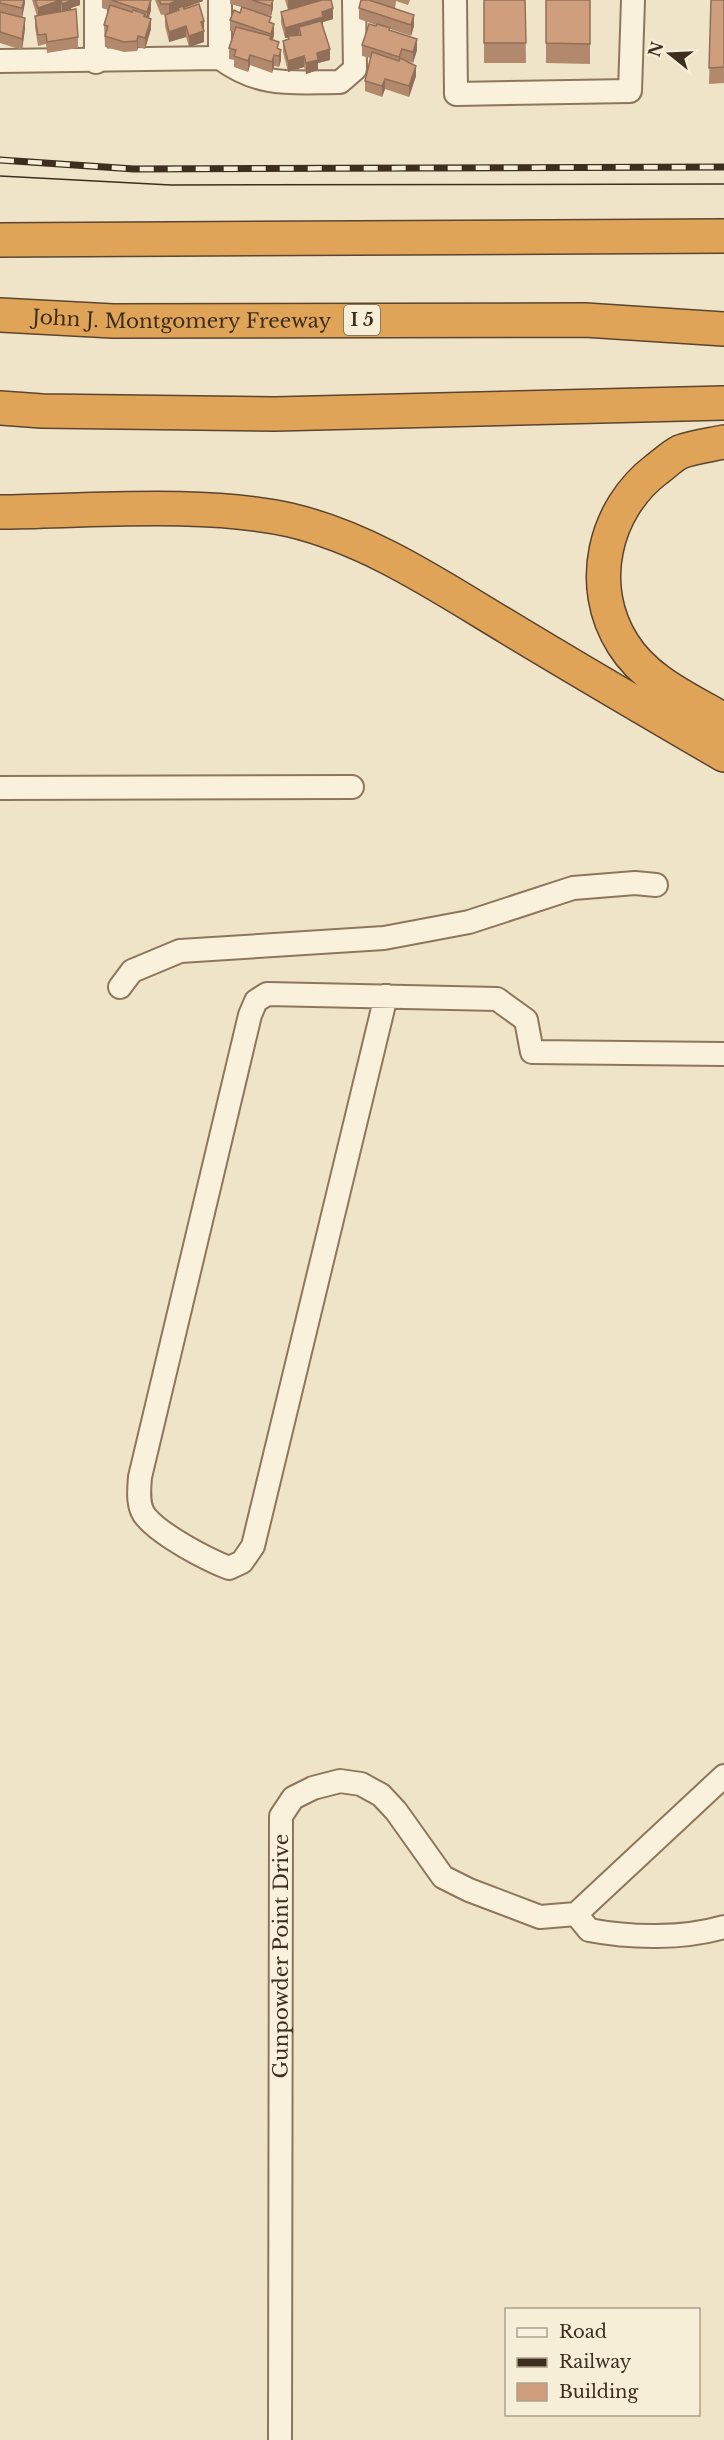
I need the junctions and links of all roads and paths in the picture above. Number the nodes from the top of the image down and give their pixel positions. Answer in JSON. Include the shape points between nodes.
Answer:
{"nodes":[{"id":1,"x":96,"y":0,"type":"edge"},
{"id":2,"x":220,"y":0,"type":"edge"},
{"id":3,"x":354,"y":0,"type":"edge"},
{"id":4,"x":455,"y":0,"type":"edge"},
{"id":5,"x":633,"y":0,"type":"edge"},
{"id":6,"x":220,"y":58,"type":"junction"},
{"id":7,"x":0,"y":61,"type":"edge"},
{"id":8,"x":96,"y":62,"type":"junction"},
{"id":9,"x":724,"y":237,"type":"edge"},
{"id":10,"x":0,"y":240,"type":"edge"},
{"id":11,"x":0,"y":315,"type":"edge"},
{"id":12,"x":724,"y":328,"type":"edge"},
{"id":13,"x":724,"y":403,"type":"edge"},
{"id":14,"x":0,"y":408,"type":"edge"},
{"id":15,"x":724,"y":442,"type":"edge"},
{"id":16,"x":0,"y":512,"type":"edge"},
{"id":17,"x":724,"y":720,"type":"edge"},
{"id":18,"x":724,"y":755,"type":"edge"},
{"id":19,"x":0,"y":788,"type":"edge"},
{"id":20,"x":352,"y":788,"type":"dead end"},
{"id":21,"x":656,"y":885,"type":"dead end"},
{"id":22,"x":120,"y":987,"type":"dead end"},
{"id":23,"x":386,"y":996,"type":"junction"},
{"id":24,"x":724,"y":1054,"type":"edge"},
{"id":25,"x":724,"y":1776,"type":"edge"},
{"id":26,"x":576,"y":1914,"type":"junction"},
{"id":27,"x":724,"y":1927,"type":"edge"},
{"id":28,"x":280,"y":2440,"type":"edge"}],
"edges":[{"from":1,"to":8,"type":"street"},
{"from":2,"to":6,"type":"street"},
{"from":3,"to":6,"type":"street","via":[[355,69],[340,82],[268,82],[235,69]]},
{"from":4,"to":5,"type":"street","via":[[456,94],[630,91]]},
{"from":6,"to":8,"type":"street"},
{"from":7,"to":8,"type":"street"},
{"from":9,"to":10,"type":"highway"},
{"from":11,"to":12,"type":"highway","name":"John J. Montgomery Freeway","number":"I 5","via":[[113,321],[585,320]]},
{"from":13,"to":14,"type":"highway","via":[[275,414]]},
{"from":15,"to":17,"type":"highway","via":[[679,453],[639,483],[616,516],[603,559],[605,603],[622,643],[658,682]]},
{"from":16,"to":18,"type":"highway","via":[[185,510],[242,514],[312,526],[358,542],[430,580]]},
{"from":19,"to":20,"type":"street"},
{"from":21,"to":22,"type":"street","via":[[573,888],[469,922],[384,938],[180,951],[132,971]]},
{"from":23,"to":23,"type":"street","via":[[267,994],[256,1000],[250,1015],[138,1496],[145,1516],[162,1530],[229,1568],[242,1562],[253,1546]]},
{"from":23,"to":24,"type":"street","via":[[497,999],[526,1020],[532,1052]]},
{"from":25,"to":26,"type":"street"},
{"from":26,"to":27,"type":"street","via":[[590,1930],[610,1934],[692,1934]]},
{"from":26,"to":28,"type":"street","name":"Gunpowder Point Drive","via":[[540,1917],[443,1877],[396,1811],[381,1795],[361,1784],[340,1781],[313,1788],[293,1798],[281,1816]]}]}
